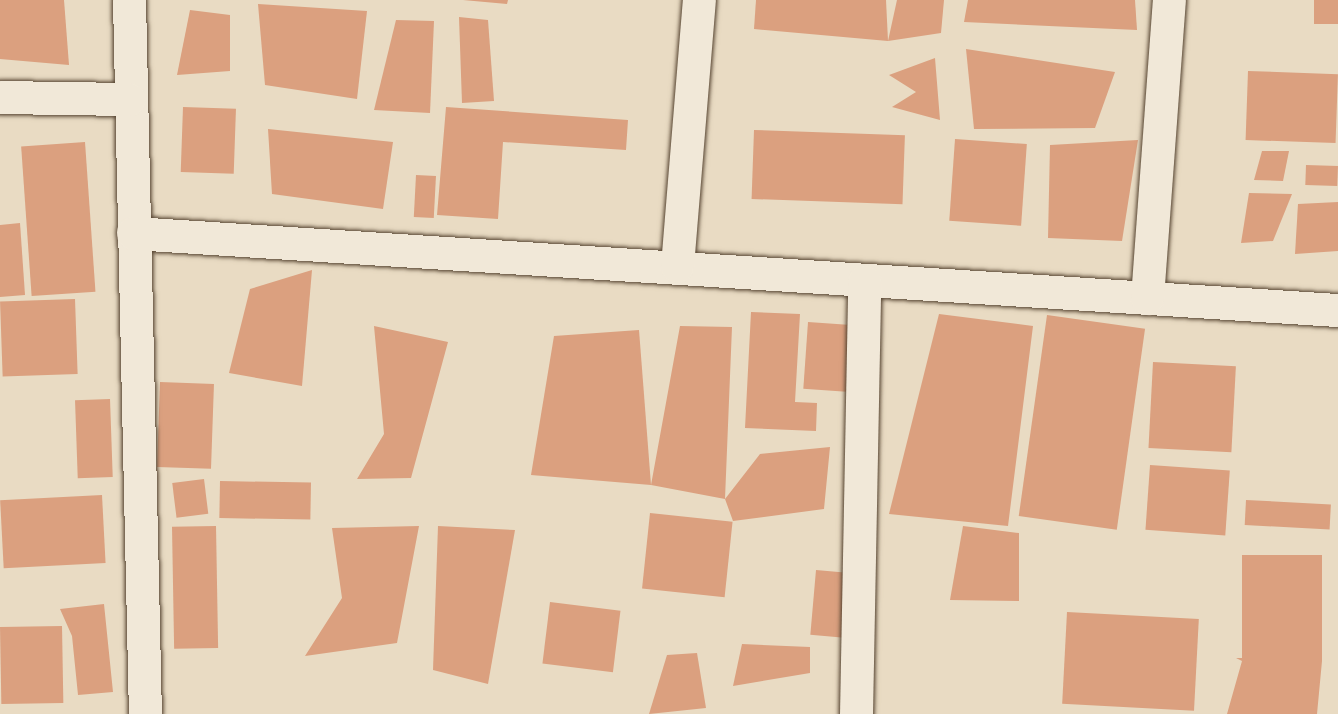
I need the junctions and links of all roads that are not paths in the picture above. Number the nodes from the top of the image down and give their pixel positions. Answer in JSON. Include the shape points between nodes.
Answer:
{"nodes":[{"id":1,"x":129,"y":0,"type":"edge"},
{"id":2,"x":699,"y":0,"type":"edge"},
{"id":3,"x":1170,"y":0,"type":"edge"},
{"id":4,"x":0,"y":97,"type":"edge"},
{"id":5,"x":129,"y":99,"type":"junction"},
{"id":6,"x":133,"y":233,"type":"junction"},
{"id":7,"x":677,"y":266,"type":"junction"},
{"id":8,"x":864,"y":281,"type":"junction"},
{"id":9,"x":1147,"y":298,"type":"junction"},
{"id":10,"x":1338,"y":310,"type":"edge"},
{"id":11,"x":145,"y":714,"type":"edge"},
{"id":12,"x":856,"y":714,"type":"edge"}],
"edges":[{"from":1,"to":5,"type":"street"},
{"from":2,"to":7,"type":"street"},
{"from":3,"to":9,"type":"street"},
{"from":4,"to":5,"type":"street"},
{"from":5,"to":6,"type":"street"},
{"from":6,"to":7,"type":"street"},
{"from":6,"to":11,"type":"street"},
{"from":7,"to":8,"type":"street"},
{"from":8,"to":9,"type":"street"},
{"from":8,"to":12,"type":"street"},
{"from":9,"to":10,"type":"street"}]}
